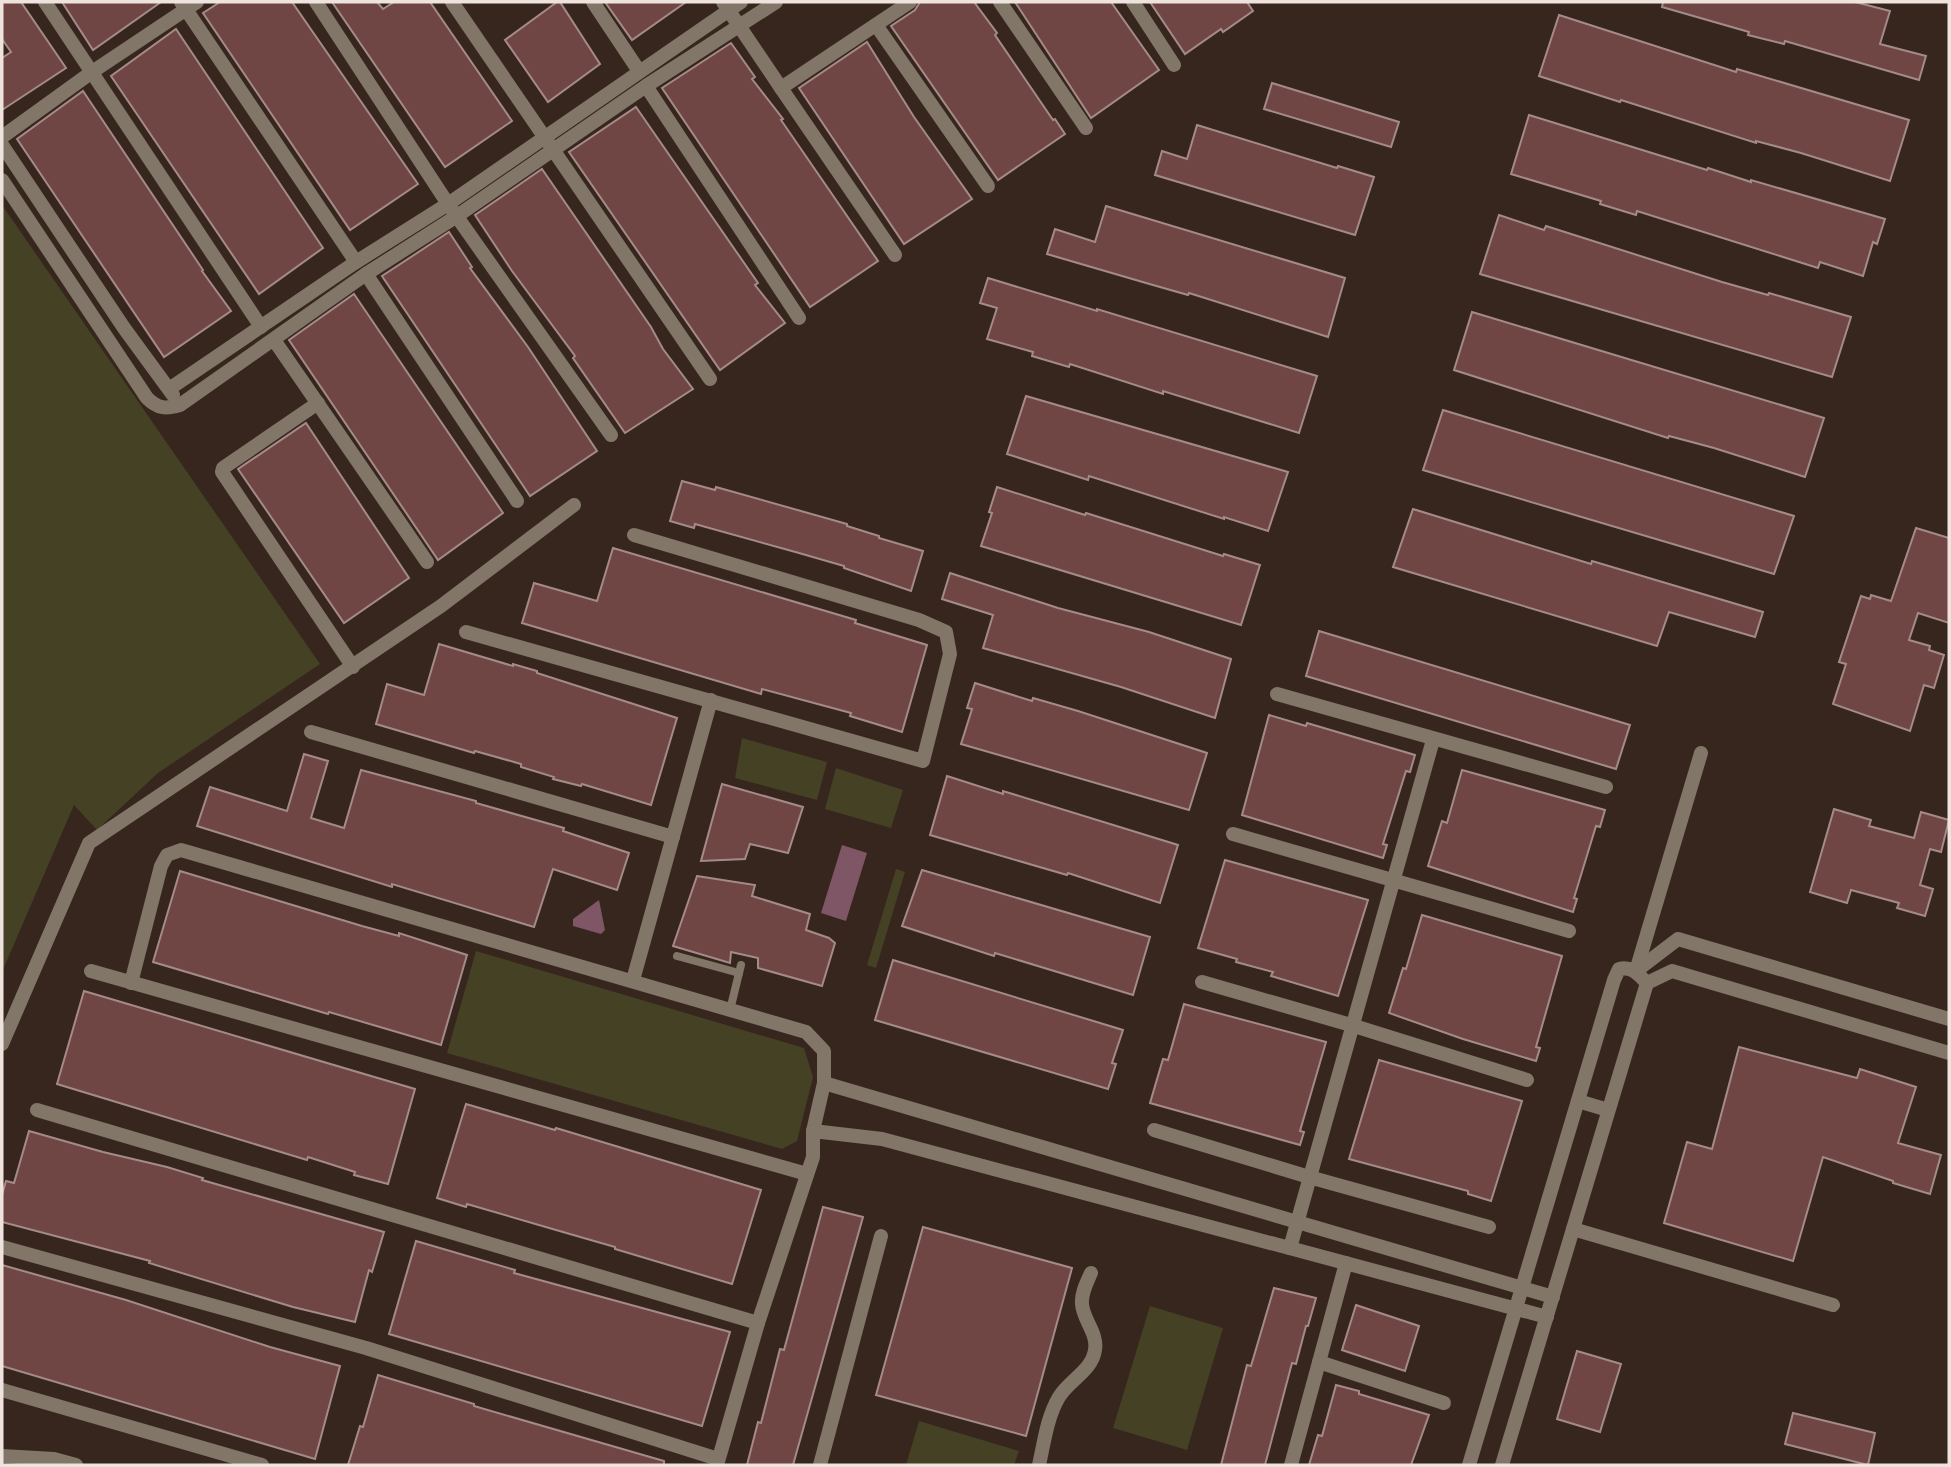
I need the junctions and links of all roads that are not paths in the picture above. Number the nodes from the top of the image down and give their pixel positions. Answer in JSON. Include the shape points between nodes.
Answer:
{"nodes":[{"id":1,"x":46,"y":2,"type":"edge"},
{"id":2,"x":316,"y":2,"type":"edge"},
{"id":3,"x":453,"y":2,"type":"edge"},
{"id":4,"x":593,"y":2,"type":"edge"},
{"id":5,"x":776,"y":2,"type":"edge"},
{"id":6,"x":910,"y":2,"type":"edge"},
{"id":7,"x":1000,"y":2,"type":"edge"},
{"id":8,"x":1133,"y":2,"type":"edge"},
{"id":9,"x":188,"y":4,"type":"edge"},
{"id":10,"x":731,"y":4,"type":"edge"},
{"id":11,"x":876,"y":25,"type":"junction"},
{"id":12,"x":740,"y":26,"type":"junction"},
{"id":13,"x":1174,"y":65,"type":"dead end"},
{"id":14,"x":639,"y":71,"type":"junction"},
{"id":15,"x":92,"y":72,"type":"junction"},
{"id":16,"x":646,"y":86,"type":"junction"},
{"id":17,"x":781,"y":88,"type":"junction"},
{"id":18,"x":1087,"y":128,"type":"dead end"},
{"id":19,"x":2,"y":136,"type":"edge"},
{"id":20,"x":545,"y":137,"type":"junction"},
{"id":21,"x":2,"y":145,"type":"edge"},
{"id":22,"x":555,"y":150,"type":"junction"},
{"id":23,"x":2,"y":180,"type":"edge"},
{"id":24,"x":988,"y":186,"type":"dead end"},
{"id":25,"x":452,"y":210,"type":"junction"},
{"id":26,"x":895,"y":255,"type":"dead end"},
{"id":27,"x":356,"y":262,"type":"junction"},
{"id":28,"x":366,"y":274,"type":"junction"},
{"id":29,"x":799,"y":318,"type":"dead end"},
{"id":30,"x":261,"y":327,"type":"junction"},
{"id":31,"x":274,"y":340,"type":"junction"},
{"id":32,"x":710,"y":379,"type":"dead end"},
{"id":33,"x":169,"y":389,"type":"junction"},
{"id":34,"x":318,"y":403,"type":"junction"},
{"id":35,"x":180,"y":405,"type":"junction"},
{"id":36,"x":611,"y":435,"type":"dead end"},
{"id":37,"x":517,"y":501,"type":"dead end"},
{"id":38,"x":573,"y":505,"type":"dead end"},
{"id":39,"x":634,"y":535,"type":"dead end"},
{"id":40,"x":427,"y":562,"type":"dead end"},
{"id":41,"x":466,"y":632,"type":"dead end"},
{"id":42,"x":353,"y":667,"type":"junction"},
{"id":43,"x":1277,"y":694,"type":"dead end"},
{"id":44,"x":711,"y":700,"type":"junction"},
{"id":45,"x":312,"y":732,"type":"dead end"},
{"id":46,"x":1433,"y":740,"type":"junction"},
{"id":47,"x":1702,"y":753,"type":"dead end"},
{"id":48,"x":1606,"y":787,"type":"dead end"},
{"id":49,"x":1233,"y":834,"type":"dead end"},
{"id":50,"x":673,"y":838,"type":"junction"},
{"id":51,"x":1395,"y":882,"type":"junction"},
{"id":52,"x":1569,"y":931,"type":"dead end"},
{"id":53,"x":677,"y":956,"type":"dead end"},
{"id":54,"x":91,"y":971,"type":"dead end"},
{"id":55,"x":1636,"y":971,"type":"junction"},
{"id":56,"x":633,"y":980,"type":"junction"},
{"id":57,"x":1202,"y":982,"type":"dead end"},
{"id":58,"x":131,"y":983,"type":"junction"},
{"id":59,"x":1647,"y":983,"type":"junction"},
{"id":60,"x":730,"y":1010,"type":"junction"},
{"id":61,"x":1949,"y":1019,"type":"edge"},
{"id":62,"x":1351,"y":1025,"type":"junction"},
{"id":63,"x":2,"y":1044,"type":"edge"},
{"id":64,"x":1949,"y":1053,"type":"edge"},
{"id":65,"x":1527,"y":1080,"type":"dead end"},
{"id":66,"x":824,"y":1083,"type":"junction"},
{"id":67,"x":1578,"y":1101,"type":"junction"},
{"id":68,"x":1608,"y":1110,"type":"junction"},
{"id":69,"x":37,"y":1111,"type":"dead end"},
{"id":70,"x":1154,"y":1130,"type":"dead end"},
{"id":71,"x":813,"y":1131,"type":"junction"},
{"id":72,"x":807,"y":1174,"type":"junction"},
{"id":73,"x":1310,"y":1177,"type":"junction"},
{"id":74,"x":1297,"y":1223,"type":"junction"},
{"id":75,"x":1489,"y":1227,"type":"dead end"},
{"id":76,"x":1573,"y":1229,"type":"junction"},
{"id":77,"x":881,"y":1236,"type":"dead end"},
{"id":78,"x":2,"y":1247,"type":"edge"},
{"id":79,"x":1290,"y":1248,"type":"junction"},
{"id":80,"x":1346,"y":1263,"type":"junction"},
{"id":81,"x":1091,"y":1273,"type":"dead end"},
{"id":82,"x":1521,"y":1288,"type":"junction"},
{"id":83,"x":1553,"y":1297,"type":"junction"},
{"id":84,"x":1833,"y":1305,"type":"dead end"},
{"id":85,"x":1515,"y":1308,"type":"junction"},
{"id":86,"x":1547,"y":1317,"type":"junction"},
{"id":87,"x":758,"y":1323,"type":"junction"},
{"id":88,"x":1319,"y":1362,"type":"junction"},
{"id":89,"x":2,"y":1390,"type":"edge"},
{"id":90,"x":1444,"y":1403,"type":"dead end"},
{"id":91,"x":2,"y":1456,"type":"edge"},
{"id":92,"x":717,"y":1462,"type":"edge"},
{"id":93,"x":76,"y":1465,"type":"edge"},
{"id":94,"x":262,"y":1465,"type":"edge"},
{"id":95,"x":820,"y":1465,"type":"edge"},
{"id":96,"x":1040,"y":1465,"type":"edge"},
{"id":97,"x":1291,"y":1465,"type":"edge"},
{"id":98,"x":1469,"y":1465,"type":"edge"},
{"id":99,"x":1502,"y":1465,"type":"edge"}],
"edges":[{"from":1,"to":15,"type":"street"},
{"from":2,"to":25,"type":"street"},
{"from":3,"to":20,"type":"street"},
{"from":4,"to":14,"type":"street"},
{"from":5,"to":12,"type":"street"},
{"from":6,"to":11,"type":"street"},
{"from":7,"to":18,"type":"street"},
{"from":8,"to":13,"type":"street"},
{"from":9,"to":15,"type":"street"},
{"from":9,"to":27,"type":"street"},
{"from":10,"to":12,"type":"street"},
{"from":10,"to":14,"type":"street"},
{"from":11,"to":17,"type":"street"},
{"from":11,"to":24,"type":"street"},
{"from":12,"to":16,"type":"street"},
{"from":12,"to":17,"type":"street"},
{"from":14,"to":20,"type":"street"},
{"from":15,"to":19,"type":"street"},
{"from":15,"to":30,"type":"street"},
{"from":16,"to":22,"type":"street"},
{"from":16,"to":29,"type":"street"},
{"from":17,"to":26,"type":"street"},
{"from":20,"to":22,"type":"street"},
{"from":20,"to":25,"type":"street"},
{"from":21,"to":33,"type":"street"},
{"from":22,"to":25,"type":"street"},
{"from":22,"to":32,"type":"street"},
{"from":23,"to":35,"type":"street","via":[[147,398],[168,409]]},
{"from":25,"to":27,"type":"street"},
{"from":25,"to":28,"type":"street"},
{"from":25,"to":36,"type":"street"},
{"from":27,"to":30,"type":"street"},
{"from":28,"to":31,"type":"street"},
{"from":28,"to":37,"type":"street"},
{"from":30,"to":33,"type":"street"},
{"from":31,"to":34,"type":"street"},
{"from":31,"to":35,"type":"street"},
{"from":33,"to":35,"type":"street"},
{"from":34,"to":40,"type":"street"},
{"from":34,"to":42,"type":"street","via":[[222,471]]},
{"from":38,"to":42,"type":"street"},
{"from":39,"to":44,"type":"street","via":[[946,632],[950,654],[923,761]]},
{"from":41,"to":44,"type":"street"},
{"from":42,"to":63,"type":"street","via":[[89,843]]},
{"from":43,"to":46,"type":"street"},
{"from":44,"to":50,"type":"street"},
{"from":45,"to":50,"type":"street"},
{"from":46,"to":48,"type":"street"},
{"from":46,"to":51,"type":"street"},
{"from":47,"to":55,"type":"street"},
{"from":49,"to":51,"type":"street"},
{"from":50,"to":56,"type":"street"},
{"from":51,"to":52,"type":"street"},
{"from":51,"to":62,"type":"street"},
{"from":53,"to":60,"type":"lane","via":[[740,969]]},
{"from":54,"to":58,"type":"street"},
{"from":55,"to":59,"type":"street"},
{"from":55,"to":61,"type":"street","via":[[1678,939]]},
{"from":55,"to":67,"type":"street","via":[[1619,969]]},
{"from":56,"to":58,"type":"street","via":[[181,850],[167,855],[161,866]]},
{"from":56,"to":60,"type":"street"},
{"from":57,"to":62,"type":"street"},
{"from":58,"to":72,"type":"street"},
{"from":59,"to":64,"type":"street","via":[[1672,971]]},
{"from":59,"to":68,"type":"street"},
{"from":60,"to":66,"type":"street","via":[[806,1031],[824,1051]]},
{"from":62,"to":65,"type":"street"},
{"from":62,"to":73,"type":"street"},
{"from":66,"to":71,"type":"street"},
{"from":66,"to":74,"type":"street"},
{"from":67,"to":68,"type":"street"},
{"from":67,"to":82,"type":"street"},
{"from":68,"to":76,"type":"street"},
{"from":69,"to":87,"type":"street"},
{"from":70,"to":73,"type":"street"},
{"from":71,"to":72,"type":"street","via":[[813,1157]]},
{"from":71,"to":79,"type":"street","via":[[875,1137]]},
{"from":72,"to":87,"type":"street"},
{"from":73,"to":74,"type":"street"},
{"from":73,"to":75,"type":"street"},
{"from":74,"to":79,"type":"street"},
{"from":74,"to":82,"type":"street"},
{"from":76,"to":83,"type":"street"},
{"from":76,"to":84,"type":"street"},
{"from":77,"to":95,"type":"street"},
{"from":78,"to":92,"type":"street","via":[[366,1348]]},
{"from":79,"to":80,"type":"street"},
{"from":80,"to":85,"type":"street"},
{"from":80,"to":88,"type":"street"},
{"from":81,"to":96,"type":"street","via":[[1082,1305],[1095,1351],[1085,1370],[1059,1397]]},
{"from":82,"to":83,"type":"street"},
{"from":82,"to":85,"type":"street"},
{"from":83,"to":86,"type":"street"},
{"from":85,"to":86,"type":"street"},
{"from":85,"to":98,"type":"street"},
{"from":86,"to":99,"type":"street"},
{"from":87,"to":92,"type":"street"},
{"from":88,"to":90,"type":"street"},
{"from":88,"to":97,"type":"street"},
{"from":89,"to":94,"type":"street"},
{"from":91,"to":93,"type":"street"}]}
